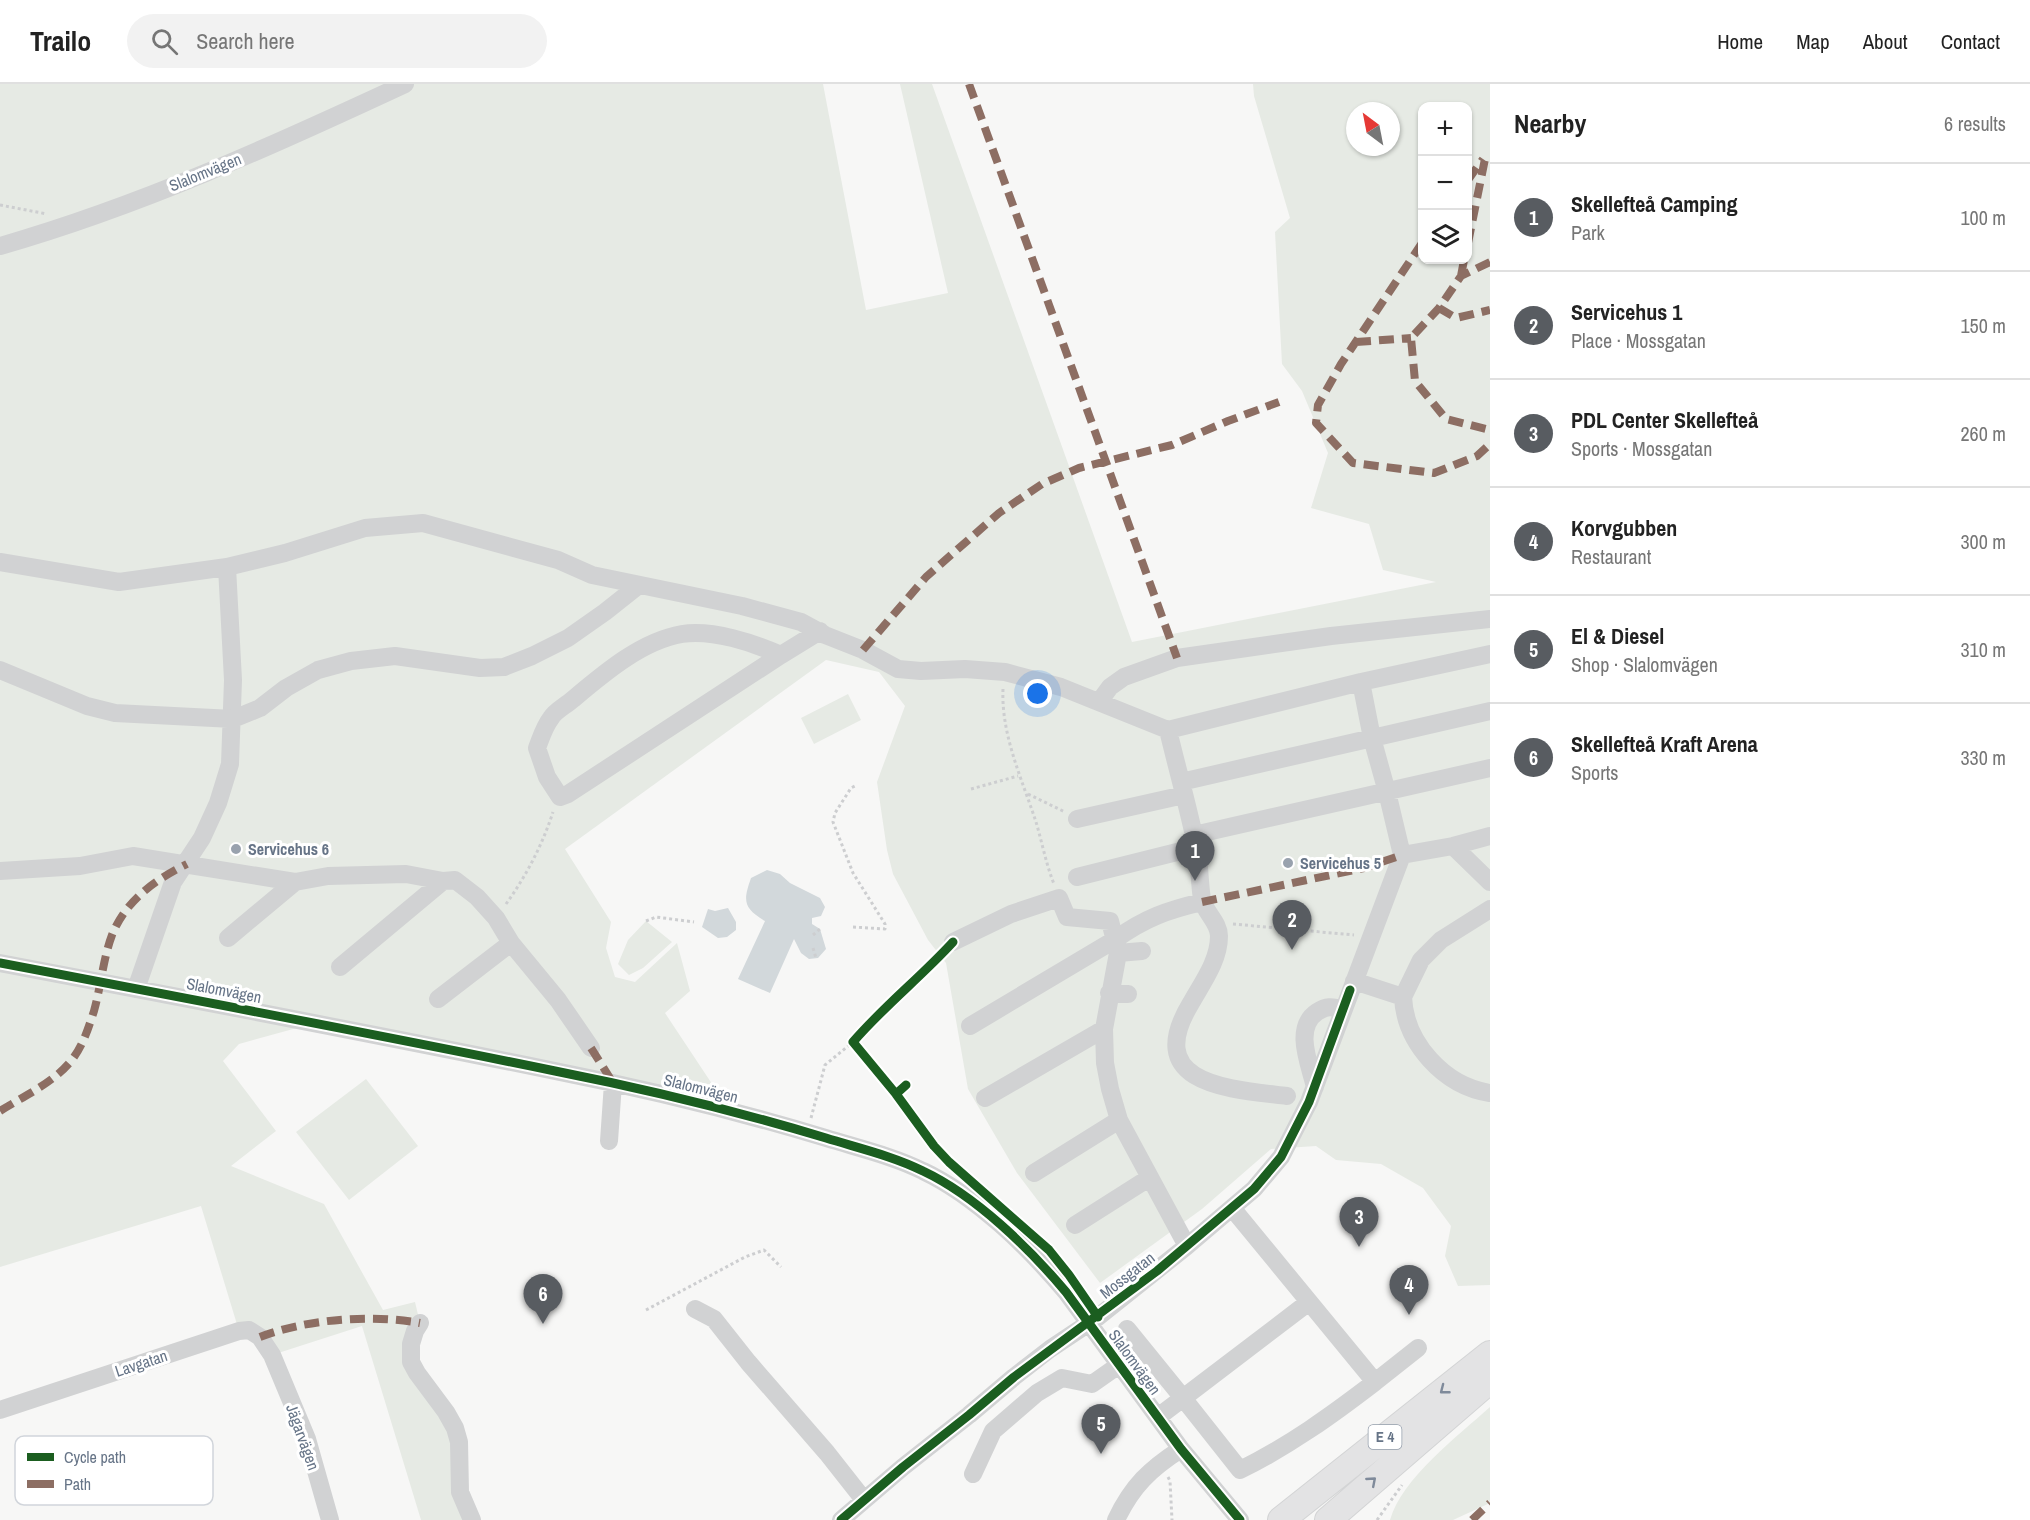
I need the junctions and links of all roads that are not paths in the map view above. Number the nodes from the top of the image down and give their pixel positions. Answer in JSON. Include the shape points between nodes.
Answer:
{"nodes":[{"id":1,"x":405,"y":84,"type":"edge"},
{"id":2,"x":0,"y":246,"type":"edge"},
{"id":3,"x":0,"y":562,"type":"edge"},
{"id":4,"x":227,"y":567,"type":"junction"},
{"id":5,"x":639,"y":585,"type":"junction"},
{"id":6,"x":1490,"y":619,"type":"edge"},
{"id":7,"x":820,"y":630,"type":"junction"},
{"id":8,"x":1490,"y":654,"type":"edge"},
{"id":9,"x":781,"y":655,"type":"junction"},
{"id":10,"x":0,"y":670,"type":"edge"},
{"id":11,"x":1361,"y":682,"type":"junction"},
{"id":12,"x":1099,"y":702,"type":"junction"},
{"id":13,"x":1490,"y":711,"type":"edge"},
{"id":14,"x":233,"y":719,"type":"junction"},
{"id":15,"x":1168,"y":730,"type":"junction"},
{"id":16,"x":1372,"y":738,"type":"junction"},
{"id":17,"x":1490,"y":768,"type":"edge"},
{"id":18,"x":1182,"y":788,"type":"junction"},
{"id":19,"x":1387,"y":792,"type":"junction"},
{"id":20,"x":1077,"y":819,"type":"road end"},
{"id":21,"x":1490,"y":837,"type":"edge"},
{"id":22,"x":1195,"y":841,"type":"junction"},
{"id":23,"x":1453,"y":846,"type":"junction"},
{"id":24,"x":1402,"y":855,"type":"junction"},
{"id":25,"x":187,"y":864,"type":"junction"},
{"id":26,"x":0,"y":871,"type":"edge"},
{"id":27,"x":1077,"y":877,"type":"dead end"},
{"id":28,"x":443,"y":881,"type":"junction"},
{"id":29,"x":295,"y":882,"type":"junction"},
{"id":30,"x":1490,"y":882,"type":"edge"},
{"id":31,"x":1202,"y":902,"type":"junction"},
{"id":32,"x":1490,"y":909,"type":"edge"},
{"id":33,"x":228,"y":938,"type":"dead end"},
{"id":34,"x":953,"y":942,"type":"dead end"},
{"id":35,"x":511,"y":943,"type":"junction"},
{"id":36,"x":1117,"y":946,"type":"junction"},
{"id":37,"x":1142,"y":951,"type":"dead end"},
{"id":38,"x":0,"y":963,"type":"edge"},
{"id":39,"x":340,"y":967,"type":"dead end"},
{"id":40,"x":1352,"y":986,"type":"junction"},
{"id":41,"x":135,"y":989,"type":"junction"},
{"id":42,"x":1109,"y":993,"type":"junction"},
{"id":43,"x":1128,"y":994,"type":"dead end"},
{"id":44,"x":1403,"y":997,"type":"junction"},
{"id":45,"x":438,"y":999,"type":"dead end"},
{"id":46,"x":1343,"y":1010,"type":"junction"},
{"id":47,"x":970,"y":1026,"type":"dead end"},
{"id":48,"x":1104,"y":1029,"type":"junction"},
{"id":49,"x":591,"y":1048,"type":"dead end"},
{"id":50,"x":613,"y":1083,"type":"junction"},
{"id":51,"x":1315,"y":1087,"type":"junction"},
{"id":52,"x":1490,"y":1093,"type":"edge"},
{"id":53,"x":1287,"y":1096,"type":"dead end"},
{"id":54,"x":985,"y":1098,"type":"dead end"},
{"id":55,"x":1119,"y":1120,"type":"junction"},
{"id":56,"x":609,"y":1140,"type":"dead end"},
{"id":57,"x":1035,"y":1173,"type":"dead end"},
{"id":58,"x":1149,"y":1178,"type":"junction"},
{"id":59,"x":1232,"y":1208,"type":"junction"},
{"id":60,"x":1075,"y":1225,"type":"dead end"},
{"id":61,"x":1187,"y":1246,"type":"junction"},
{"id":62,"x":1309,"y":1302,"type":"junction"},
{"id":63,"x":695,"y":1309,"type":"dead end"},
{"id":64,"x":420,"y":1323,"type":"dead end"},
{"id":65,"x":1089,"y":1324,"type":"junction"},
{"id":66,"x":1127,"y":1329,"type":"dead end"},
{"id":67,"x":1418,"y":1348,"type":"dead end"},
{"id":68,"x":1490,"y":1354,"type":"edge"},
{"id":69,"x":272,"y":1355,"type":"joint"},
{"id":70,"x":1119,"y":1365,"type":"junction"},
{"id":71,"x":1490,"y":1380,"type":"edge"},
{"id":72,"x":1375,"y":1382,"type":"junction"},
{"id":73,"x":1183,"y":1398,"type":"junction"},
{"id":74,"x":0,"y":1410,"type":"edge"},
{"id":75,"x":1158,"y":1417,"type":"junction"},
{"id":76,"x":1181,"y":1449,"type":"junction"},
{"id":77,"x":973,"y":1474,"type":"dead end"},
{"id":78,"x":864,"y":1500,"type":"junction"},
{"id":79,"x":330,"y":1520,"type":"edge"},
{"id":80,"x":472,"y":1520,"type":"edge"},
{"id":81,"x":841,"y":1520,"type":"edge"},
{"id":82,"x":1116,"y":1520,"type":"edge"},
{"id":83,"x":1240,"y":1520,"type":"edge"},
{"id":84,"x":1281,"y":1520,"type":"edge"},
{"id":85,"x":1328,"y":1520,"type":"edge"}],
"edges":[{"from":1,"to":2,"type":"street","name":"Slalomvägen","via":[[194,177],[84,220]]},
{"from":3,"to":4,"type":"street","via":[[119,582]]},
{"from":4,"to":5,"type":"street","via":[[365,528],[423,523],[558,560],[592,575]]},
{"from":4,"to":14,"type":"street"},
{"from":5,"to":7,"type":"street","via":[[780,616]]},
{"from":5,"to":14,"type":"street","via":[[568,638],[504,667],[480,668],[396,656],[351,661],[318,670],[260,708]]},
{"from":6,"to":12,"type":"street","via":[[1177,658],[1124,677]]},
{"from":7,"to":9,"type":"street"},
{"from":7,"to":12,"type":"street","via":[[897,669],[1005,672]]},
{"from":8,"to":11,"type":"street"},
{"from":9,"to":9,"type":"street","via":[[722,636],[684,634],[662,640],[628,658],[551,717],[537,748],[547,777],[560,797],[568,794]]},
{"from":10,"to":14,"type":"street","via":[[87,706],[116,713]]},
{"from":11,"to":15,"type":"street"},
{"from":11,"to":16,"type":"street"},
{"from":12,"to":15,"type":"street"},
{"from":13,"to":16,"type":"street"},
{"from":14,"to":25,"type":"street","via":[[230,764],[218,803]]},
{"from":15,"to":18,"type":"street"},
{"from":16,"to":18,"type":"street"},
{"from":16,"to":19,"type":"street"},
{"from":17,"to":19,"type":"street"},
{"from":18,"to":20,"type":"street"},
{"from":18,"to":22,"type":"street"},
{"from":19,"to":22,"type":"street"},
{"from":19,"to":24,"type":"street"},
{"from":21,"to":23,"type":"street"},
{"from":22,"to":27,"type":"street"},
{"from":22,"to":31,"type":"street"},
{"from":23,"to":24,"type":"street"},
{"from":23,"to":30,"type":"street"},
{"from":24,"to":40,"type":"street","name":"Mossgatan"},
{"from":25,"to":26,"type":"street","via":[[133,855],[80,866]]},
{"from":25,"to":29,"type":"street"},
{"from":25,"to":41,"type":"street","via":[[173,882]]},
{"from":28,"to":29,"type":"street","via":[[406,874],[328,876]]},
{"from":28,"to":35,"type":"street","via":[[455,880],[477,897]]},
{"from":28,"to":39,"type":"street"},
{"from":29,"to":33,"type":"street"},
{"from":31,"to":36,"type":"street","via":[[1167,910],[1135,925]]},
{"from":31,"to":53,"type":"street","via":[[1219,936],[1209,972],[1178,1028],[1176,1050],[1182,1065],[1197,1078],[1222,1088]]},
{"from":32,"to":44,"type":"street","via":[[1441,940],[1421,960]]},
{"from":34,"to":36,"type":"street","via":[[1011,914],[1059,898],[1067,917],[1110,921]]},
{"from":35,"to":45,"type":"street"},
{"from":35,"to":49,"type":"street"},
{"from":36,"to":37,"type":"street"},
{"from":36,"to":42,"type":"street"},
{"from":36,"to":47,"type":"street"},
{"from":38,"to":41,"type":"street","name":"Slalomvägen"},
{"from":40,"to":44,"type":"street"},
{"from":40,"to":46,"type":"street","name":"Mossgatan"},
{"from":41,"to":50,"type":"street","name":"Slalomvägen"},
{"from":42,"to":43,"type":"street"},
{"from":42,"to":48,"type":"street"},
{"from":44,"to":52,"type":"street","via":[[1404,1013],[1413,1036],[1427,1058],[1444,1073]]},
{"from":46,"to":51,"type":"street","name":"Mossgatan"},
{"from":46,"to":51,"type":"street","via":[[1323,1008],[1312,1015],[1304,1028]]},
{"from":48,"to":54,"type":"street"},
{"from":48,"to":55,"type":"street","via":[[1105,1063]]},
{"from":50,"to":56,"type":"street"},
{"from":50,"to":65,"type":"street","name":"Slalomvägen","via":[[807,1132],[924,1171],[959,1191],[1019,1241]]},
{"from":51,"to":59,"type":"street","name":"Mossgatan","via":[[1281,1157]]},
{"from":55,"to":57,"type":"street"},
{"from":55,"to":58,"type":"street"},
{"from":58,"to":60,"type":"street"},
{"from":58,"to":61,"type":"street"},
{"from":59,"to":61,"type":"street","name":"Mossgatan"},
{"from":59,"to":62,"type":"street"},
{"from":61,"to":65,"type":"street","name":"Mossgatan"},
{"from":62,"to":72,"type":"street"},
{"from":62,"to":73,"type":"street"},
{"from":63,"to":78,"type":"street","via":[[714,1319]]},
{"from":64,"to":80,"type":"street","via":[[411,1344],[411,1362],[455,1428],[460,1492]]},
{"from":65,"to":70,"type":"street","name":"Slalomvägen"},
{"from":65,"to":78,"type":"street","name":"Mossgatan","via":[[1014,1377]]},
{"from":66,"to":73,"type":"street"},
{"from":67,"to":72,"type":"street"},
{"from":68,"to":84,"type":"highway","number":"E 4","one_way":true},
{"from":69,"to":74,"type":"street","name":"Lavgatan","via":[[260,1337],[249,1330],[239,1331]]},
{"from":69,"to":79,"type":"street","name":"Jägarvägen","via":[[307,1439]]},
{"from":70,"to":75,"type":"street","name":"Slalomvägen"},
{"from":70,"to":77,"type":"street","via":[[1092,1384],[1062,1378],[1037,1393],[993,1431]]},
{"from":85,"to":71,"type":"highway","number":"E 4","one_way":true},
{"from":72,"to":73,"type":"street","via":[[1272,1454],[1240,1470]]},
{"from":73,"to":75,"type":"street"},
{"from":75,"to":76,"type":"street","name":"Slalomvägen"},
{"from":76,"to":82,"type":"street","via":[[1140,1480]]},
{"from":76,"to":83,"type":"street","name":"Slalomvägen"},
{"from":78,"to":81,"type":"street","name":"Mossgatan"}]}
